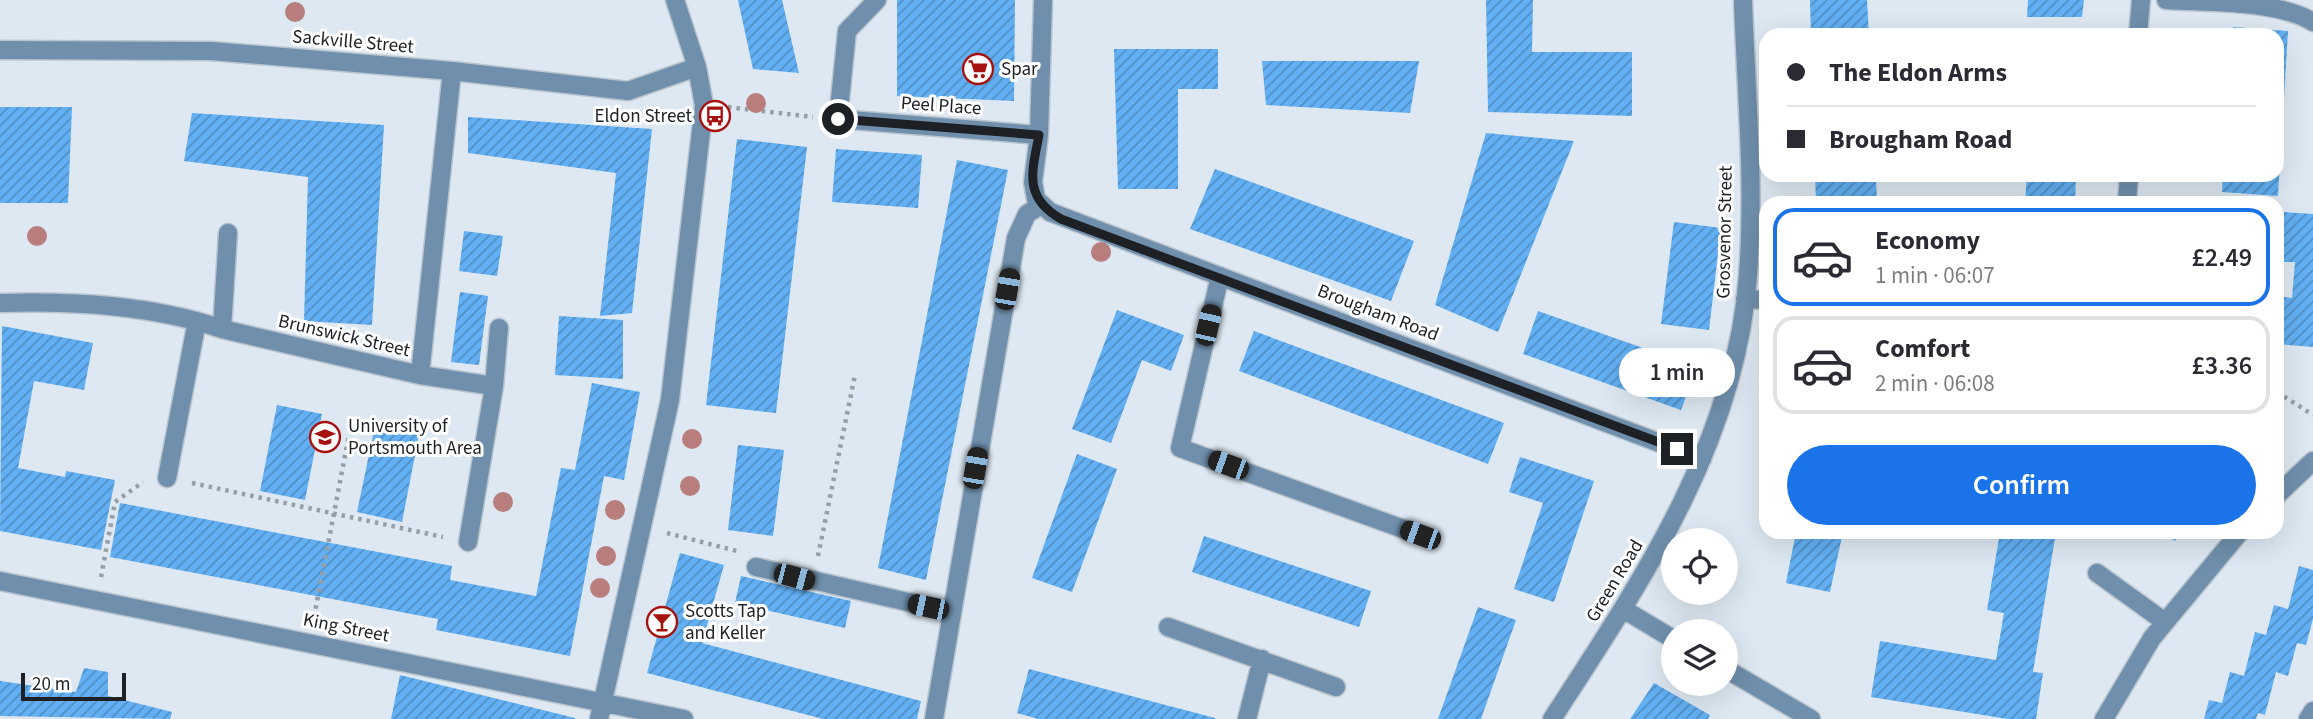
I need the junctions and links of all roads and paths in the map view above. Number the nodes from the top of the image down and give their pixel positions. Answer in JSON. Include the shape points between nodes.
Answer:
{"nodes":[{"id":1,"x":674,"y":0,"type":"edge"},
{"id":2,"x":877,"y":0,"type":"edge"},
{"id":3,"x":1043,"y":0,"type":"edge"},
{"id":4,"x":1743,"y":0,"type":"edge"},
{"id":5,"x":2140,"y":0,"type":"edge"},
{"id":6,"x":2166,"y":0,"type":"edge"},
{"id":7,"x":2313,"y":22,"type":"edge"},
{"id":8,"x":2138,"y":28,"type":"edge"},
{"id":9,"x":0,"y":50,"type":"edge"},
{"id":10,"x":697,"y":67,"type":"junction"},
{"id":11,"x":452,"y":71,"type":"junction"},
{"id":12,"x":704,"y":105,"type":"junction"},
{"id":13,"x":838,"y":119,"type":"junction"},
{"id":14,"x":1039,"y":135,"type":"junction"},
{"id":15,"x":1041,"y":205,"type":"junction"},
{"id":16,"x":228,"y":233,"type":"dead end"},
{"id":17,"x":1220,"y":276,"type":"junction"},
{"id":18,"x":1745,"y":299,"type":"junction"},
{"id":19,"x":1759,"y":300,"type":"edge"},
{"id":20,"x":0,"y":303,"type":"edge"},
{"id":21,"x":197,"y":320,"type":"junction"},
{"id":22,"x":499,"y":328,"type":"dead end"},
{"id":23,"x":222,"y":329,"type":"junction"},
{"id":24,"x":420,"y":375,"type":"junction"},
{"id":25,"x":855,"y":375,"type":"dead end"},
{"id":26,"x":494,"y":386,"type":"junction"},
{"id":27,"x":2284,"y":396,"type":"edge"},
{"id":28,"x":2313,"y":415,"type":"edge"},
{"id":29,"x":349,"y":435,"type":"dead end"},
{"id":30,"x":1702,"y":459,"type":"junction"},
{"id":31,"x":2313,"y":461,"type":"edge"},
{"id":32,"x":167,"y":478,"type":"junction"},
{"id":33,"x":2284,"y":488,"type":"edge"},
{"id":34,"x":334,"y":515,"type":"junction"},
{"id":35,"x":643,"y":525,"type":"junction"},
{"id":36,"x":1420,"y":535,"type":"dead end"},
{"id":37,"x":2234,"y":539,"type":"edge"},
{"id":38,"x":468,"y":542,"type":"joint"},
{"id":39,"x":756,"y":567,"type":"joint"},
{"id":40,"x":2097,"y":573,"type":"dead end"},
{"id":41,"x":0,"y":580,"type":"edge"},
{"id":42,"x":812,"y":582,"type":"junction"},
{"id":43,"x":97,"y":599,"type":"junction"},
{"id":44,"x":1623,"y":609,"type":"junction"},
{"id":45,"x":951,"y":612,"type":"junction"},
{"id":46,"x":2165,"y":622,"type":"junction"},
{"id":47,"x":1168,"y":627,"type":"dead end"},
{"id":48,"x":1661,"y":632,"type":"edge"},
{"id":49,"x":309,"y":642,"type":"junction"},
{"id":50,"x":1262,"y":659,"type":"junction"},
{"id":51,"x":1738,"y":676,"type":"edge"},
{"id":52,"x":1336,"y":687,"type":"dead end"},
{"id":53,"x":602,"y":711,"type":"edge"},
{"id":54,"x":2313,"y":712,"type":"edge"},
{"id":55,"x":1808,"y":718,"type":"edge"},
{"id":56,"x":682,"y":719,"type":"edge"},
{"id":57,"x":934,"y":719,"type":"edge"},
{"id":58,"x":1247,"y":719,"type":"edge"},
{"id":59,"x":1552,"y":719,"type":"edge"},
{"id":60,"x":2104,"y":719,"type":"edge"},
{"id":61,"x":2308,"y":719,"type":"edge"}],
"edges":[{"from":1,"to":10,"type":"street"},
{"from":2,"to":13,"type":"street","via":[[847,31]]},
{"from":3,"to":14,"type":"street"},
{"from":4,"to":18,"type":"street","name":"Grosvenor Street","via":[[1750,222]]},
{"from":5,"to":8,"type":"street"},
{"from":6,"to":7,"type":"street","via":[[2291,10]]},
{"from":9,"to":11,"type":"street","name":"Sackville Street","via":[[211,51]]},
{"from":10,"to":11,"type":"street","name":"Sackville Street","via":[[628,90]]},
{"from":10,"to":12,"type":"street"},
{"from":11,"to":24,"type":"street","name":"Brunswick Street"},
{"from":12,"to":13,"type":"path"},
{"from":12,"to":35,"type":"street","via":[[670,400]]},
{"from":13,"to":14,"type":"street","name":"Peel Place"},
{"from":14,"to":15,"type":"street","via":[[1033,182]]},
{"from":15,"to":17,"type":"street","name":"Brougham Road","via":[[1061,219]]},
{"from":15,"to":45,"type":"street","via":[[1027,214],[1016,238]]},
{"from":16,"to":23,"type":"street"},
{"from":17,"to":30,"type":"street","name":"Brougham Road"},
{"from":17,"to":36,"type":"street","via":[[1180,447]]},
{"from":18,"to":19,"type":"street"},
{"from":18,"to":30,"type":"street","name":"Grosvenor Street","via":[[1728,391]]},
{"from":20,"to":21,"type":"street","name":"Brunswick Street","via":[[71,301]]},
{"from":21,"to":23,"type":"street","name":"Brunswick Street"},
{"from":21,"to":32,"type":"street"},
{"from":22,"to":26,"type":"street"},
{"from":23,"to":24,"type":"street","name":"Brunswick Street"},
{"from":24,"to":26,"type":"street"},
{"from":25,"to":42,"type":"path"},
{"from":26,"to":38,"type":"street"},
{"from":27,"to":28,"type":"path"},
{"from":29,"to":34,"type":"path"},
{"from":30,"to":44,"type":"street","name":"Green Road","via":[[1670,529]]},
{"from":31,"to":33,"type":"street"},
{"from":32,"to":34,"type":"path"},
{"from":32,"to":43,"type":"path","via":[[147,479],[115,502]]},
{"from":34,"to":38,"type":"path"},
{"from":34,"to":49,"type":"path"},
{"from":35,"to":39,"type":"path","via":[[745,553]]},
{"from":35,"to":53,"type":"street"},
{"from":37,"to":46,"type":"street"},
{"from":39,"to":42,"type":"street"},
{"from":40,"to":46,"type":"street"},
{"from":41,"to":43,"type":"street","name":"King Street"},
{"from":42,"to":45,"type":"street"},
{"from":43,"to":49,"type":"street","name":"King Street"},
{"from":44,"to":48,"type":"street"},
{"from":44,"to":59,"type":"street","name":"Green Road"},
{"from":45,"to":57,"type":"street"},
{"from":46,"to":60,"type":"street"},
{"from":47,"to":50,"type":"street"},
{"from":49,"to":53,"type":"street","name":"King Street"},
{"from":50,"to":52,"type":"street"},
{"from":50,"to":58,"type":"street"},
{"from":51,"to":55,"type":"street"},
{"from":53,"to":56,"type":"street","name":"King Street"},
{"from":54,"to":61,"type":"street"}]}
